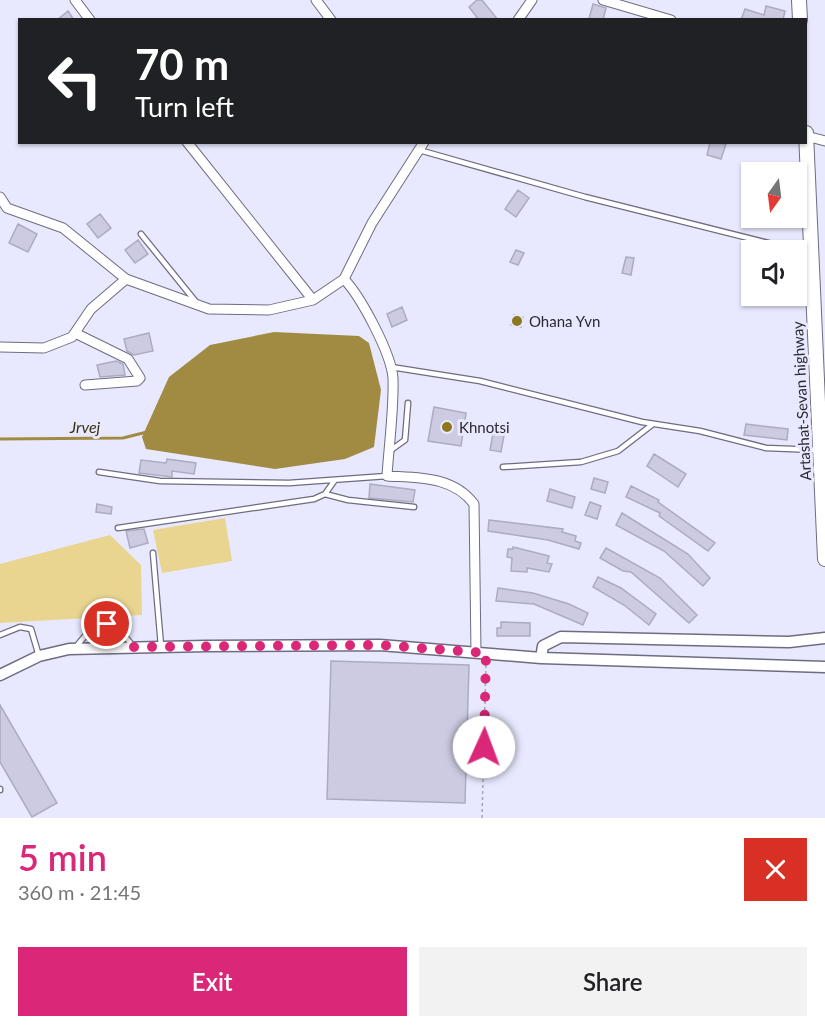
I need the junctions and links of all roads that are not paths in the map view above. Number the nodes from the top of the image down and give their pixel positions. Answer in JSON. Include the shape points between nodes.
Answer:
{"nodes":[{"id":1,"x":75,"y":0,"type":"edge"},
{"id":2,"x":316,"y":0,"type":"edge"},
{"id":3,"x":532,"y":0,"type":"edge"},
{"id":4,"x":603,"y":0,"type":"edge"},
{"id":5,"x":799,"y":0,"type":"edge"},
{"id":6,"x":88,"y":18,"type":"edge"},
{"id":7,"x":330,"y":18,"type":"edge"},
{"id":8,"x":520,"y":18,"type":"edge"},
{"id":9,"x":664,"y":18,"type":"edge"},
{"id":10,"x":800,"y":18,"type":"edge"},
{"id":11,"x":807,"y":134,"type":"edge"},
{"id":12,"x":825,"y":141,"type":"edge"},
{"id":13,"x":189,"y":144,"type":"edge"},
{"id":14,"x":806,"y":144,"type":"edge"},
{"id":15,"x":422,"y":146,"type":"edge"},
{"id":16,"x":0,"y":197,"type":"edge"},
{"id":17,"x":141,"y":234,"type":"dead end"},
{"id":18,"x":810,"y":253,"type":"junction"},
{"id":19,"x":126,"y":279,"type":"junction"},
{"id":20,"x":344,"y":279,"type":"junction"},
{"id":21,"x":313,"y":300,"type":"junction"},
{"id":22,"x":199,"y":306,"type":"junction"},
{"id":23,"x":75,"y":333,"type":"junction"},
{"id":24,"x":0,"y":346,"type":"edge"},
{"id":25,"x":820,"y":363,"type":"edge"},
{"id":26,"x":390,"y":367,"type":"junction"},
{"id":27,"x":85,"y":385,"type":"dead end"},
{"id":28,"x":408,"y":403,"type":"dead end"},
{"id":29,"x":653,"y":424,"type":"junction"},
{"id":30,"x":820,"y":450,"type":"junction"},
{"id":31,"x":388,"y":452,"type":"junction"},
{"id":32,"x":503,"y":467,"type":"dead end"},
{"id":33,"x":99,"y":472,"type":"dead end"},
{"id":34,"x":387,"y":476,"type":"junction"},
{"id":35,"x":335,"y":480,"type":"junction"},
{"id":36,"x":325,"y":494,"type":"junction"},
{"id":37,"x":414,"y":507,"type":"dead end"},
{"id":38,"x":118,"y":528,"type":"dead end"},
{"id":39,"x":153,"y":553,"type":"dead end"},
{"id":40,"x":825,"y":559,"type":"edge"},
{"id":41,"x":107,"y":624,"type":"dead end"},
{"id":42,"x":94,"y":625,"type":"dead end"},
{"id":43,"x":0,"y":634,"type":"edge"},
{"id":44,"x":825,"y":638,"type":"edge"},
{"id":45,"x":160,"y":646,"type":"junction"},
{"id":46,"x":134,"y":647,"type":"junction"},
{"id":47,"x":75,"y":649,"type":"junction"},
{"id":48,"x":481,"y":652,"type":"junction"},
{"id":49,"x":39,"y":656,"type":"junction"},
{"id":50,"x":541,"y":658,"type":"junction"},
{"id":51,"x":825,"y":667,"type":"edge"},
{"id":52,"x":0,"y":675,"type":"edge"}],
"edges":[{"from":1,"to":6,"type":"street"},
{"from":2,"to":7,"type":"street"},
{"from":3,"to":8,"type":"street"},
{"from":4,"to":9,"type":"street"},
{"from":5,"to":10,"type":"main road"},
{"from":11,"to":12,"type":"street"},
{"from":13,"to":21,"type":"street"},
{"from":14,"to":18,"type":"main road","name":"Artashat-Sevan highway"},
{"from":15,"to":18,"type":"lane","via":[[585,197]]},
{"from":15,"to":20,"type":"street","via":[[372,223]]},
{"from":16,"to":19,"type":"street","via":[[7,208],[63,228]]},
{"from":17,"to":22,"type":"lane"},
{"from":18,"to":25,"type":"main road","name":"Artashat-Sevan highway"},
{"from":19,"to":22,"type":"street"},
{"from":19,"to":23,"type":"street","via":[[91,309]]},
{"from":20,"to":21,"type":"street"},
{"from":20,"to":26,"type":"street","via":[[355,291]]},
{"from":21,"to":22,"type":"street","via":[[269,310]]},
{"from":23,"to":24,"type":"street","via":[[44,348]]},
{"from":23,"to":27,"type":"street","via":[[128,359],[140,378]]},
{"from":25,"to":30,"type":"main road","name":"Artashat-Sevan highway"},
{"from":26,"to":29,"type":"lane","via":[[480,381]]},
{"from":26,"to":31,"type":"street","via":[[393,376]]},
{"from":28,"to":31,"type":"lane","via":[[405,440]]},
{"from":29,"to":30,"type":"lane","via":[[766,448]]},
{"from":29,"to":32,"type":"lane","via":[[618,451],[581,462]]},
{"from":30,"to":40,"type":"main road","name":"Artashat-Sevan highway"},
{"from":31,"to":34,"type":"street"},
{"from":33,"to":35,"type":"lane","via":[[160,482]]},
{"from":34,"to":35,"type":"lane"},
{"from":34,"to":48,"type":"street","via":[[439,480],[457,487],[474,504]]},
{"from":35,"to":36,"type":"lane"},
{"from":36,"to":37,"type":"lane"},
{"from":36,"to":38,"type":"lane","via":[[314,499]]},
{"from":39,"to":45,"type":"lane"},
{"from":41,"to":46,"type":"lane"},
{"from":42,"to":47,"type":"lane"},
{"from":43,"to":49,"type":"lane","via":[[20,627],[31,629]]},
{"from":44,"to":50,"type":"street","via":[[789,642],[561,637],[543,646]]},
{"from":45,"to":46,"type":"street"},
{"from":45,"to":48,"type":"street","via":[[380,645]]},
{"from":46,"to":47,"type":"street"},
{"from":47,"to":49,"type":"street"},
{"from":48,"to":50,"type":"street"},
{"from":49,"to":52,"type":"street"},
{"from":50,"to":51,"type":"street"}]}
